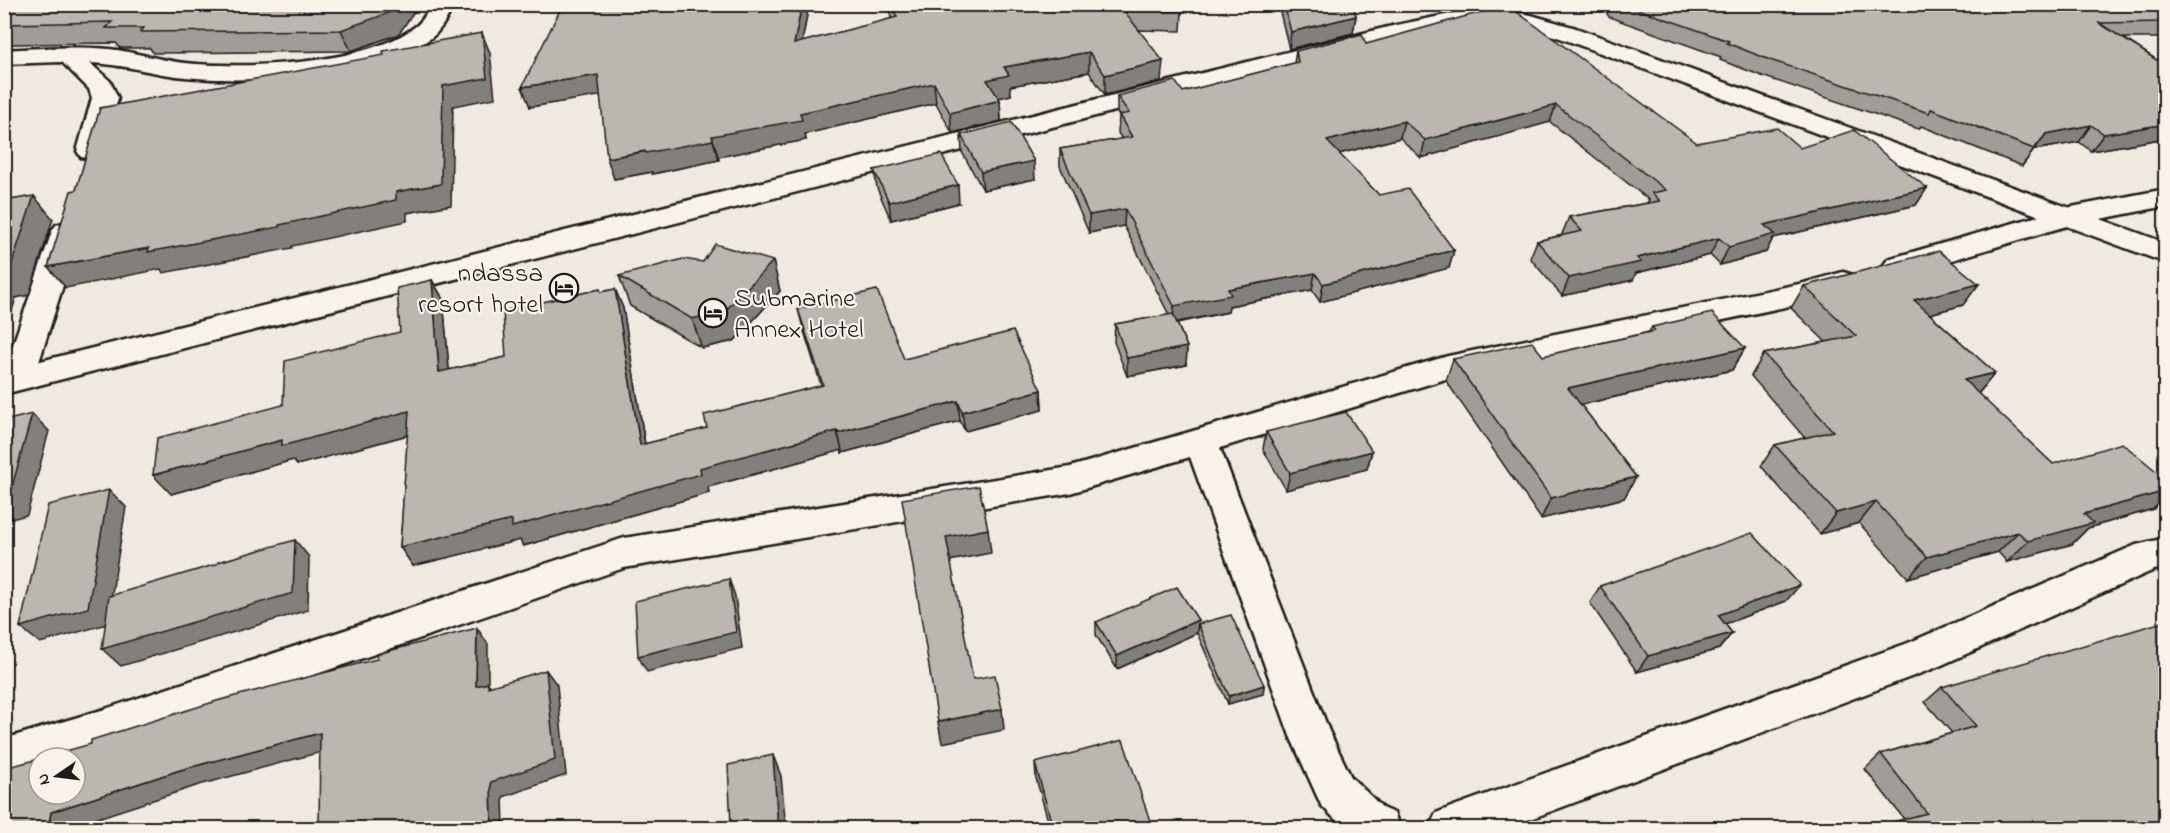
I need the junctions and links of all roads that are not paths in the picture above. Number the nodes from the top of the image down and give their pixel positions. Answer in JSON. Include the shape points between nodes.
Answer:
{"nodes":[{"id":1,"x":444,"y":4,"type":"edge"},
{"id":2,"x":66,"y":54,"type":"junction"},
{"id":3,"x":4,"y":57,"type":"edge"},
{"id":4,"x":2166,"y":197,"type":"edge"},
{"id":5,"x":2066,"y":217,"type":"junction"},
{"id":6,"x":2166,"y":254,"type":"edge"},
{"id":7,"x":11,"y":380,"type":"edge"},
{"id":8,"x":1201,"y":441,"type":"junction"},
{"id":9,"x":2166,"y":553,"type":"edge"},
{"id":10,"x":4,"y":759,"type":"edge"},
{"id":11,"x":1379,"y":828,"type":"edge"},
{"id":12,"x":1451,"y":828,"type":"edge"}],
"edges":[{"from":1,"to":2,"type":"street","via":[[425,32],[403,45],[318,67],[237,72],[186,70],[125,58]]},
{"from":2,"to":3,"type":"street"},
{"from":2,"to":7,"type":"street","via":[[101,86],[105,98],[78,190]]},
{"from":4,"to":5,"type":"street"},
{"from":5,"to":6,"type":"street"},
{"from":5,"to":7,"type":"street","via":[[1568,33],[1518,19],[1460,19]]},
{"from":5,"to":8,"type":"street","via":[[1804,293],[1448,367]]},
{"from":8,"to":10,"type":"street","via":[[1070,480],[624,553]]},
{"from":8,"to":11,"type":"street","via":[[1310,736],[1336,791],[1369,824]]},
{"from":9,"to":12,"type":"street","via":[[2149,556],[1921,656]]}]}
